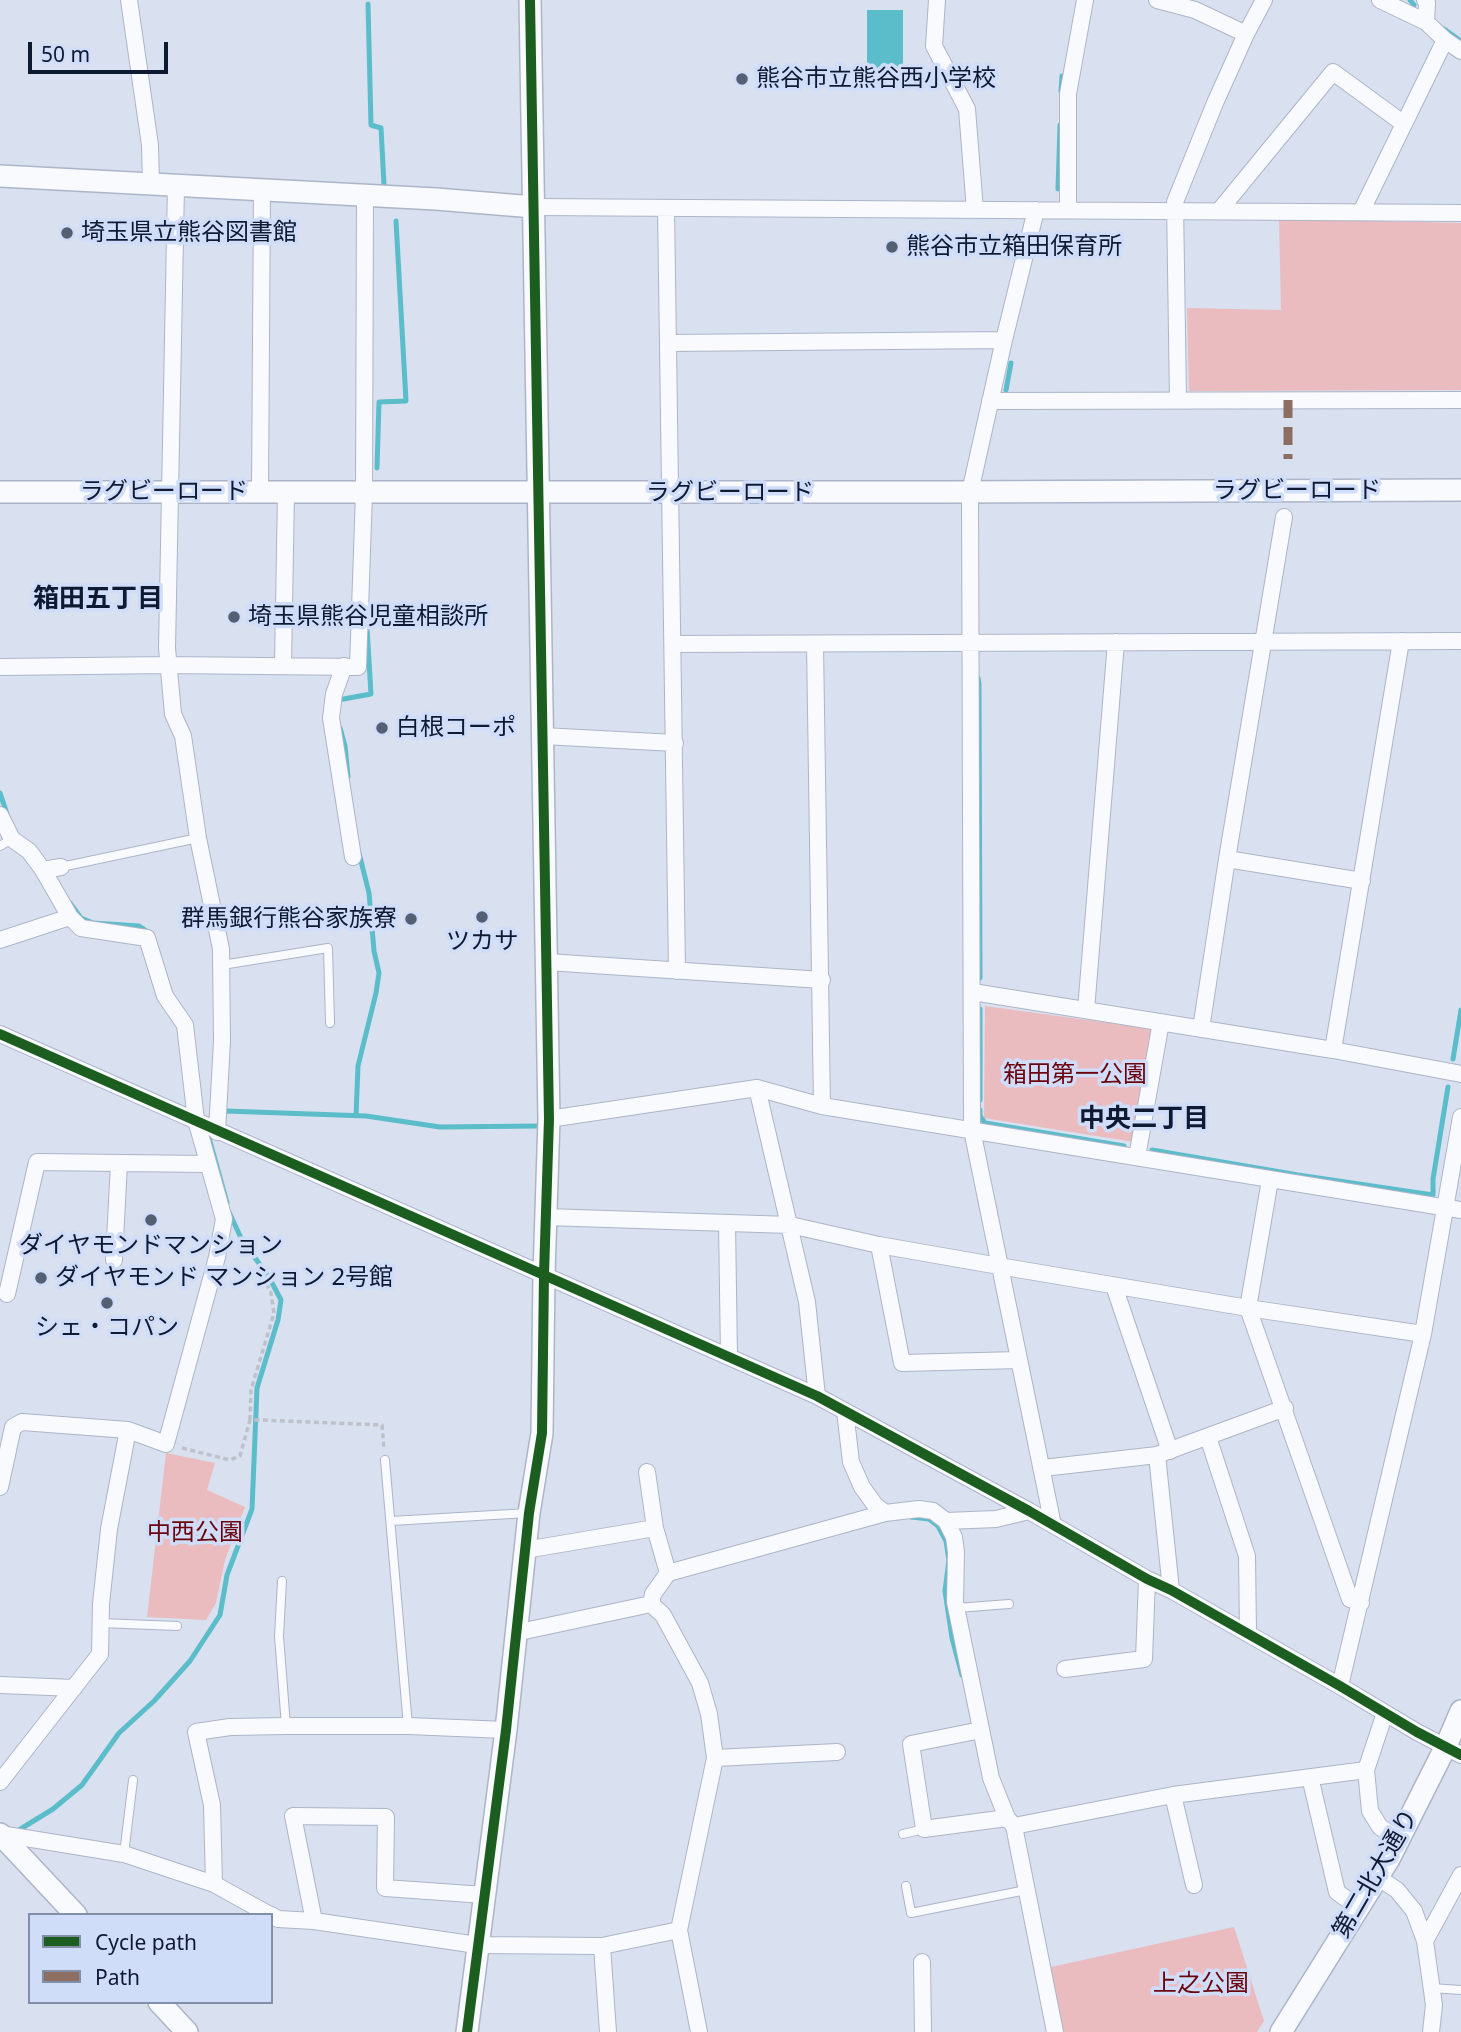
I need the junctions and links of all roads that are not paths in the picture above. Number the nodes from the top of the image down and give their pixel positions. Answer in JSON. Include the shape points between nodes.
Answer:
{"nodes":[{"id":1,"x":129,"y":0,"type":"edge"},
{"id":2,"x":530,"y":0,"type":"edge"},
{"id":3,"x":936,"y":0,"type":"edge"},
{"id":4,"x":1085,"y":0,"type":"edge"},
{"id":5,"x":1157,"y":0,"type":"edge"},
{"id":6,"x":1264,"y":0,"type":"edge"},
{"id":7,"x":1380,"y":0,"type":"edge"},
{"id":8,"x":1425,"y":0,"type":"edge"},
{"id":9,"x":1426,"y":22,"type":"junction"},
{"id":10,"x":1246,"y":34,"type":"junction"},
{"id":11,"x":1445,"y":40,"type":"junction"},
{"id":12,"x":1461,"y":51,"type":"edge"},
{"id":13,"x":1404,"y":124,"type":"junction"},
{"id":14,"x":0,"y":176,"type":"edge"},
{"id":15,"x":151,"y":184,"type":"junction"},
{"id":16,"x":176,"y":185,"type":"junction"},
{"id":17,"x":262,"y":190,"type":"junction"},
{"id":18,"x":365,"y":195,"type":"junction"},
{"id":19,"x":534,"y":207,"type":"junction"},
{"id":20,"x":666,"y":208,"type":"junction"},
{"id":21,"x":975,"y":210,"type":"junction"},
{"id":22,"x":1036,"y":210,"type":"junction"},
{"id":23,"x":1068,"y":210,"type":"junction"},
{"id":24,"x":1176,"y":211,"type":"junction"},
{"id":25,"x":1219,"y":211,"type":"junction"},
{"id":26,"x":1361,"y":212,"type":"junction"},
{"id":27,"x":1461,"y":213,"type":"edge"},
{"id":28,"x":1003,"y":340,"type":"junction"},
{"id":29,"x":669,"y":343,"type":"junction"},
{"id":30,"x":1178,"y":400,"type":"junction"},
{"id":31,"x":1461,"y":400,"type":"edge"},
{"id":32,"x":990,"y":401,"type":"junction"},
{"id":33,"x":1461,"y":490,"type":"edge"},
{"id":34,"x":0,"y":492,"type":"edge"},
{"id":35,"x":260,"y":492,"type":"junction"},
{"id":36,"x":286,"y":492,"type":"junction"},
{"id":37,"x":970,"y":492,"type":"junction"},
{"id":38,"x":171,"y":493,"type":"junction"},
{"id":39,"x":364,"y":493,"type":"junction"},
{"id":40,"x":538,"y":493,"type":"junction"},
{"id":41,"x":671,"y":493,"type":"junction"},
{"id":42,"x":1284,"y":517,"type":"dead end"},
{"id":43,"x":1401,"y":640,"type":"junction"},
{"id":44,"x":1461,"y":640,"type":"edge"},
{"id":45,"x":971,"y":642,"type":"junction"},
{"id":46,"x":1116,"y":642,"type":"junction"},
{"id":47,"x":1263,"y":642,"type":"junction"},
{"id":48,"x":673,"y":644,"type":"junction"},
{"id":49,"x":815,"y":644,"type":"junction"},
{"id":50,"x":168,"y":665,"type":"junction"},
{"id":51,"x":283,"y":665,"type":"junction"},
{"id":52,"x":344,"y":666,"type":"junction"},
{"id":53,"x":0,"y":667,"type":"edge"},
{"id":54,"x":543,"y":736,"type":"junction"},
{"id":55,"x":675,"y":743,"type":"junction"},
{"id":56,"x":0,"y":815,"type":"edge"},
{"id":57,"x":198,"y":838,"type":"junction"},
{"id":58,"x":6,"y":842,"type":"edge"},
{"id":59,"x":353,"y":857,"type":"dead end"},
{"id":60,"x":1227,"y":859,"type":"junction"},
{"id":61,"x":61,"y":867,"type":"joint"},
{"id":62,"x":44,"y":870,"type":"junction"},
{"id":63,"x":1362,"y":881,"type":"junction"},
{"id":64,"x":70,"y":917,"type":"junction"},
{"id":65,"x":0,"y":940,"type":"edge"},
{"id":66,"x":547,"y":962,"type":"junction"},
{"id":67,"x":222,"y":965,"type":"junction"},
{"id":68,"x":677,"y":971,"type":"junction"},
{"id":69,"x":822,"y":980,"type":"junction"},
{"id":70,"x":973,"y":992,"type":"junction"},
{"id":71,"x":1086,"y":1010,"type":"junction"},
{"id":72,"x":1161,"y":1022,"type":"junction"},
{"id":73,"x":330,"y":1023,"type":"dead end"},
{"id":74,"x":1201,"y":1029,"type":"junction"},
{"id":75,"x":0,"y":1034,"type":"edge"},
{"id":76,"x":1333,"y":1050,"type":"junction"},
{"id":77,"x":1461,"y":1073,"type":"edge"},
{"id":78,"x":757,"y":1088,"type":"junction"},
{"id":79,"x":822,"y":1106,"type":"junction"},
{"id":80,"x":1461,"y":1118,"type":"edge"},
{"id":81,"x":549,"y":1119,"type":"junction"},
{"id":82,"x":196,"y":1121,"type":"junction"},
{"id":83,"x":972,"y":1130,"type":"junction"},
{"id":84,"x":217,"y":1132,"type":"junction"},
{"id":85,"x":1137,"y":1157,"type":"junction"},
{"id":86,"x":119,"y":1163,"type":"junction"},
{"id":87,"x":207,"y":1164,"type":"junction"},
{"id":88,"x":1270,"y":1180,"type":"junction"},
{"id":89,"x":1454,"y":1209,"type":"edge"},
{"id":90,"x":546,"y":1217,"type":"junction"},
{"id":91,"x":727,"y":1223,"type":"junction"},
{"id":92,"x":790,"y":1225,"type":"junction"},
{"id":93,"x":879,"y":1245,"type":"junction"},
{"id":94,"x":114,"y":1260,"type":"dead end"},
{"id":95,"x":999,"y":1266,"type":"junction"},
{"id":96,"x":544,"y":1274,"type":"junction"},
{"id":97,"x":1115,"y":1286,"type":"junction"},
{"id":98,"x":7,"y":1294,"type":"dead end"},
{"id":99,"x":1248,"y":1308,"type":"junction"},
{"id":100,"x":1423,"y":1334,"type":"junction"},
{"id":101,"x":729,"y":1357,"type":"junction"},
{"id":102,"x":1020,"y":1360,"type":"junction"},
{"id":103,"x":817,"y":1396,"type":"junction"},
{"id":104,"x":1284,"y":1408,"type":"junction"},
{"id":105,"x":845,"y":1411,"type":"junction"},
{"id":106,"x":128,"y":1430,"type":"junction"},
{"id":107,"x":1208,"y":1437,"type":"junction"},
{"id":108,"x":1163,"y":1453,"type":"junction"},
{"id":109,"x":385,"y":1460,"type":"road end"},
{"id":110,"x":1043,"y":1468,"type":"junction"},
{"id":111,"x":647,"y":1472,"type":"dead end"},
{"id":112,"x":0,"y":1487,"type":"edge"},
{"id":113,"x":1028,"y":1511,"type":"junction"},
{"id":114,"x":529,"y":1513,"type":"junction"},
{"id":115,"x":885,"y":1513,"type":"junction"},
{"id":116,"x":391,"y":1521,"type":"junction"},
{"id":117,"x":946,"y":1521,"type":"junction"},
{"id":118,"x":1053,"y":1525,"type":"junction"},
{"id":119,"x":655,"y":1528,"type":"junction"},
{"id":120,"x":525,"y":1550,"type":"junction"},
{"id":121,"x":668,"y":1573,"type":"junction"},
{"id":122,"x":1147,"y":1579,"type":"junction"},
{"id":123,"x":282,"y":1581,"type":"dead end"},
{"id":124,"x":1171,"y":1590,"type":"junction"},
{"id":125,"x":1361,"y":1603,"type":"junction"},
{"id":126,"x":651,"y":1604,"type":"junction"},
{"id":127,"x":1009,"y":1604,"type":"dead end"},
{"id":128,"x":957,"y":1608,"type":"junction"},
{"id":129,"x":100,"y":1623,"type":"junction"},
{"id":130,"x":177,"y":1626,"type":"dead end"},
{"id":131,"x":515,"y":1633,"type":"junction"},
{"id":132,"x":1248,"y":1633,"type":"junction"},
{"id":133,"x":1065,"y":1669,"type":"dead end"},
{"id":134,"x":0,"y":1685,"type":"edge"},
{"id":135,"x":1340,"y":1686,"type":"junction"},
{"id":136,"x":74,"y":1688,"type":"junction"},
{"id":137,"x":1461,"y":1712,"type":"edge"},
{"id":138,"x":1385,"y":1713,"type":"junction"},
{"id":139,"x":286,"y":1726,"type":"junction"},
{"id":140,"x":408,"y":1726,"type":"junction"},
{"id":141,"x":506,"y":1730,"type":"junction"},
{"id":142,"x":981,"y":1730,"type":"junction"},
{"id":143,"x":1454,"y":1750,"type":"edge"},
{"id":144,"x":837,"y":1752,"type":"dead end"},
{"id":145,"x":715,"y":1758,"type":"junction"},
{"id":146,"x":1366,"y":1770,"type":"junction"},
{"id":147,"x":1310,"y":1776,"type":"junction"},
{"id":148,"x":133,"y":1780,"type":"dead end"},
{"id":149,"x":0,"y":1782,"type":"edge"},
{"id":150,"x":1173,"y":1795,"type":"junction"},
{"id":151,"x":1010,"y":1822,"type":"junction"},
{"id":152,"x":924,"y":1829,"type":"junction"},
{"id":153,"x":903,"y":1833,"type":"dead end"},
{"id":154,"x":7,"y":1838,"type":"edge"},
{"id":155,"x":1398,"y":1839,"type":"junction"},
{"id":156,"x":124,"y":1854,"type":"junction"},
{"id":157,"x":1461,"y":1875,"type":"edge"},
{"id":158,"x":1377,"y":1877,"type":"junction"},
{"id":159,"x":214,"y":1884,"type":"junction"},
{"id":160,"x":1194,"y":1885,"type":"dead end"},
{"id":161,"x":906,"y":1886,"type":"dead end"},
{"id":162,"x":1026,"y":1890,"type":"junction"},
{"id":163,"x":484,"y":1895,"type":"junction"},
{"id":164,"x":1358,"y":1907,"type":"junction"},
{"id":165,"x":74,"y":1913,"type":"edge"},
{"id":166,"x":267,"y":1913,"type":"edge"},
{"id":167,"x":273,"y":1916,"type":"edge"},
{"id":168,"x":314,"y":1921,"type":"junction"},
{"id":169,"x":679,"y":1930,"type":"junction"},
{"id":170,"x":1425,"y":1941,"type":"junction"},
{"id":171,"x":477,"y":1945,"type":"junction"},
{"id":172,"x":601,"y":1946,"type":"junction"},
{"id":173,"x":922,"y":1962,"type":"dead end"},
{"id":174,"x":1432,"y":1988,"type":"junction"},
{"id":175,"x":1461,"y":1990,"type":"edge"},
{"id":176,"x":161,"y":2004,"type":"edge"},
{"id":177,"x":187,"y":2032,"type":"edge"},
{"id":178,"x":467,"y":2032,"type":"edge"},
{"id":179,"x":608,"y":2032,"type":"edge"},
{"id":180,"x":699,"y":2032,"type":"edge"},
{"id":181,"x":923,"y":2032,"type":"edge"},
{"id":182,"x":1055,"y":2032,"type":"edge"},
{"id":183,"x":1281,"y":2032,"type":"edge"},
{"id":184,"x":1431,"y":2032,"type":"edge"}],
"edges":[{"from":1,"to":15,"type":"street","via":[[150,145]]},
{"from":2,"to":19,"type":"street"},
{"from":3,"to":21,"type":"street","via":[[934,46],[967,109]]},
{"from":4,"to":23,"type":"street","via":[[1068,94]]},
{"from":5,"to":10,"type":"street","via":[[1195,10]]},
{"from":6,"to":10,"type":"street"},
{"from":7,"to":9,"type":"street"},
{"from":8,"to":9,"type":"street"},
{"from":9,"to":11,"type":"street"},
{"from":10,"to":24,"type":"street","via":[[1175,202]]},
{"from":11,"to":12,"type":"street"},
{"from":11,"to":13,"type":"street"},
{"from":13,"to":25,"type":"street","via":[[1333,72]]},
{"from":13,"to":26,"type":"street"},
{"from":14,"to":15,"type":"street"},
{"from":15,"to":16,"type":"street"},
{"from":16,"to":17,"type":"street"},
{"from":16,"to":38,"type":"street"},
{"from":17,"to":18,"type":"street"},
{"from":17,"to":35,"type":"street"},
{"from":18,"to":19,"type":"street"},
{"from":18,"to":39,"type":"street"},
{"from":19,"to":20,"type":"street"},
{"from":19,"to":40,"type":"street"},
{"from":20,"to":21,"type":"street"},
{"from":20,"to":29,"type":"street"},
{"from":21,"to":22,"type":"street"},
{"from":22,"to":23,"type":"street"},
{"from":22,"to":28,"type":"street"},
{"from":23,"to":24,"type":"street"},
{"from":24,"to":25,"type":"street"},
{"from":24,"to":30,"type":"street"},
{"from":25,"to":26,"type":"street"},
{"from":26,"to":27,"type":"street"},
{"from":28,"to":29,"type":"street"},
{"from":28,"to":32,"type":"street"},
{"from":29,"to":41,"type":"street"},
{"from":30,"to":31,"type":"street"},
{"from":30,"to":32,"type":"street"},
{"from":32,"to":37,"type":"street"},
{"from":33,"to":37,"type":"street","name":"ラグビーロード"},
{"from":34,"to":38,"type":"street","name":"ラグビーロード"},
{"from":35,"to":36,"type":"street","name":"ラグビーロード"},
{"from":35,"to":38,"type":"street","name":"ラグビーロード"},
{"from":36,"to":39,"type":"street","name":"ラグビーロード"},
{"from":36,"to":51,"type":"street"},
{"from":37,"to":41,"type":"street","name":"ラグビーロード"},
{"from":37,"to":45,"type":"street"},
{"from":38,"to":50,"type":"street"},
{"from":39,"to":40,"type":"street","name":"ラグビーロード"},
{"from":39,"to":52,"type":"street","via":[[358,667]]},
{"from":40,"to":41,"type":"street","name":"ラグビーロード"},
{"from":40,"to":54,"type":"street"},
{"from":41,"to":48,"type":"street"},
{"from":42,"to":47,"type":"street"},
{"from":43,"to":44,"type":"street"},
{"from":43,"to":47,"type":"street"},
{"from":43,"to":63,"type":"street"},
{"from":45,"to":46,"type":"street"},
{"from":45,"to":49,"type":"street"},
{"from":45,"to":70,"type":"street"},
{"from":46,"to":47,"type":"street"},
{"from":46,"to":71,"type":"street"},
{"from":47,"to":60,"type":"street"},
{"from":48,"to":49,"type":"street"},
{"from":48,"to":55,"type":"street"},
{"from":49,"to":69,"type":"street"},
{"from":50,"to":51,"type":"street"},
{"from":50,"to":53,"type":"street"},
{"from":50,"to":57,"type":"street"},
{"from":51,"to":52,"type":"street"},
{"from":52,"to":59,"type":"street","via":[[331,718]]},
{"from":54,"to":55,"type":"street"},
{"from":54,"to":66,"type":"street"},
{"from":55,"to":68,"type":"street"},
{"from":56,"to":58,"type":"street"},
{"from":57,"to":61,"type":"lane"},
{"from":57,"to":67,"type":"street"},
{"from":58,"to":62,"type":"street","via":[[29,851]]},
{"from":60,"to":63,"type":"street"},
{"from":60,"to":74,"type":"street"},
{"from":61,"to":62,"type":"street"},
{"from":62,"to":64,"type":"street"},
{"from":63,"to":76,"type":"street"},
{"from":64,"to":65,"type":"street"},
{"from":64,"to":82,"type":"street","via":[[81,928],[147,938],[164,996],[186,1025]]},
{"from":66,"to":68,"type":"street"},
{"from":66,"to":81,"type":"street"},
{"from":67,"to":73,"type":"lane","via":[[328,948]]},
{"from":67,"to":84,"type":"street"},
{"from":68,"to":69,"type":"street"},
{"from":69,"to":79,"type":"street"},
{"from":70,"to":71,"type":"street"},
{"from":70,"to":83,"type":"street"},
{"from":71,"to":72,"type":"street"},
{"from":72,"to":74,"type":"street"},
{"from":72,"to":85,"type":"street"},
{"from":74,"to":76,"type":"street"},
{"from":75,"to":82,"type":"street"},
{"from":76,"to":77,"type":"street"},
{"from":78,"to":79,"type":"street"},
{"from":78,"to":81,"type":"street"},
{"from":78,"to":92,"type":"street"},
{"from":79,"to":83,"type":"street"},
{"from":80,"to":89,"type":"street"},
{"from":81,"to":90,"type":"street"},
{"from":82,"to":84,"type":"street"},
{"from":82,"to":87,"type":"street"},
{"from":83,"to":85,"type":"street"},
{"from":83,"to":95,"type":"street"},
{"from":84,"to":96,"type":"street"},
{"from":85,"to":88,"type":"street"},
{"from":86,"to":87,"type":"street"},
{"from":86,"to":94,"type":"street"},
{"from":86,"to":98,"type":"street","via":[[37,1162]]},
{"from":87,"to":106,"type":"street","via":[[224,1219],[166,1444]]},
{"from":88,"to":89,"type":"street"},
{"from":88,"to":99,"type":"street"},
{"from":89,"to":100,"type":"street"},
{"from":90,"to":91,"type":"street"},
{"from":90,"to":96,"type":"street"},
{"from":91,"to":92,"type":"street"},
{"from":91,"to":101,"type":"street"},
{"from":92,"to":93,"type":"street"},
{"from":92,"to":103,"type":"street","via":[[807,1302]]},
{"from":93,"to":95,"type":"street"},
{"from":93,"to":102,"type":"street","via":[[902,1363]]},
{"from":95,"to":97,"type":"street"},
{"from":95,"to":102,"type":"street"},
{"from":96,"to":101,"type":"street"},
{"from":96,"to":114,"type":"street","via":[[542,1433]]},
{"from":97,"to":99,"type":"street"},
{"from":97,"to":108,"type":"street"},
{"from":99,"to":100,"type":"street"},
{"from":99,"to":104,"type":"street"},
{"from":100,"to":125,"type":"street"},
{"from":101,"to":103,"type":"street"},
{"from":102,"to":110,"type":"street"},
{"from":103,"to":105,"type":"street"},
{"from":104,"to":107,"type":"street"},
{"from":104,"to":125,"type":"street","via":[[1350,1599]]},
{"from":105,"to":113,"type":"street"},
{"from":105,"to":115,"type":"street","via":[[851,1462],[862,1487]]},
{"from":106,"to":112,"type":"street","via":[[22,1422],[13,1427]]},
{"from":106,"to":129,"type":"street","via":[[108,1529]]},
{"from":107,"to":108,"type":"street"},
{"from":107,"to":132,"type":"street","via":[[1247,1556]]},
{"from":108,"to":110,"type":"street"},
{"from":108,"to":124,"type":"street"},
{"from":109,"to":116,"type":"lane"},
{"from":110,"to":118,"type":"street"},
{"from":111,"to":119,"type":"street"},
{"from":113,"to":117,"type":"street","via":[[996,1519]]},
{"from":113,"to":118,"type":"street"},
{"from":114,"to":116,"type":"lane"},
{"from":114,"to":120,"type":"street"},
{"from":115,"to":117,"type":"street","via":[[919,1508]]},
{"from":115,"to":121,"type":"street"},
{"from":116,"to":140,"type":"lane"},
{"from":117,"to":128,"type":"street","via":[[956,1552]]},
{"from":118,"to":122,"type":"street"},
{"from":119,"to":120,"type":"street"},
{"from":119,"to":121,"type":"street"},
{"from":120,"to":131,"type":"street"},
{"from":121,"to":126,"type":"street"},
{"from":122,"to":124,"type":"street"},
{"from":122,"to":133,"type":"street","via":[[1144,1659]]},
{"from":123,"to":139,"type":"lane","via":[[279,1636]]},
{"from":124,"to":132,"type":"street"},
{"from":125,"to":135,"type":"street"},
{"from":126,"to":131,"type":"street"},
{"from":126,"to":145,"type":"street","via":[[663,1615],[700,1683]]},
{"from":127,"to":128,"type":"lane"},
{"from":128,"to":142,"type":"street"},
{"from":129,"to":130,"type":"lane"},
{"from":129,"to":136,"type":"street","via":[[100,1654]]},
{"from":131,"to":141,"type":"street"},
{"from":132,"to":135,"type":"street"},
{"from":134,"to":136,"type":"street"},
{"from":135,"to":138,"type":"street"},
{"from":136,"to":149,"type":"street"},
{"from":137,"to":143,"type":"street","name":"第二北大通り"},
{"from":138,"to":143,"type":"street"},
{"from":138,"to":146,"type":"street"},
{"from":139,"to":140,"type":"street"},
{"from":139,"to":159,"type":"street","via":[[196,1732],[212,1805]]},
{"from":140,"to":141,"type":"street"},
{"from":141,"to":163,"type":"street"},
{"from":142,"to":151,"type":"street","via":[[991,1777]]},
{"from":142,"to":152,"type":"street","via":[[911,1744]]},
{"from":143,"to":155,"type":"street","name":"第二北大通り"},
{"from":144,"to":145,"type":"street"},
{"from":145,"to":169,"type":"street"},
{"from":146,"to":147,"type":"street"},
{"from":146,"to":155,"type":"street","via":[[1370,1811],[1380,1828]]},
{"from":147,"to":150,"type":"street"},
{"from":147,"to":164,"type":"street","via":[[1337,1892]]},
{"from":148,"to":156,"type":"lane"},
{"from":150,"to":151,"type":"street"},
{"from":150,"to":160,"type":"street"},
{"from":151,"to":152,"type":"street"},
{"from":151,"to":162,"type":"street"},
{"from":152,"to":153,"type":"lane"},
{"from":154,"to":156,"type":"street"},
{"from":154,"to":165,"type":"street"},
{"from":155,"to":158,"type":"street","name":"第二北大通り"},
{"from":156,"to":159,"type":"street"},
{"from":157,"to":170,"type":"street"},
{"from":158,"to":164,"type":"street","name":"第二北大通り"},
{"from":158,"to":170,"type":"street","via":[[1397,1890],[1414,1911]]},
{"from":159,"to":166,"type":"street"},
{"from":161,"to":162,"type":"lane","via":[[911,1913]]},
{"from":162,"to":182,"type":"street"},
{"from":163,"to":168,"type":"street","via":[[385,1888],[386,1816],[293,1816]]},
{"from":163,"to":171,"type":"street"},
{"from":164,"to":183,"type":"street","name":"第二北大通り"},
{"from":167,"to":168,"type":"street"},
{"from":168,"to":171,"type":"street"},
{"from":169,"to":172,"type":"street"},
{"from":169,"to":180,"type":"street"},
{"from":170,"to":174,"type":"street"},
{"from":171,"to":172,"type":"street"},
{"from":171,"to":178,"type":"street"},
{"from":172,"to":179,"type":"street"},
{"from":173,"to":181,"type":"street"},
{"from":174,"to":175,"type":"lane"},
{"from":174,"to":184,"type":"street"},
{"from":176,"to":177,"type":"street"}]}
